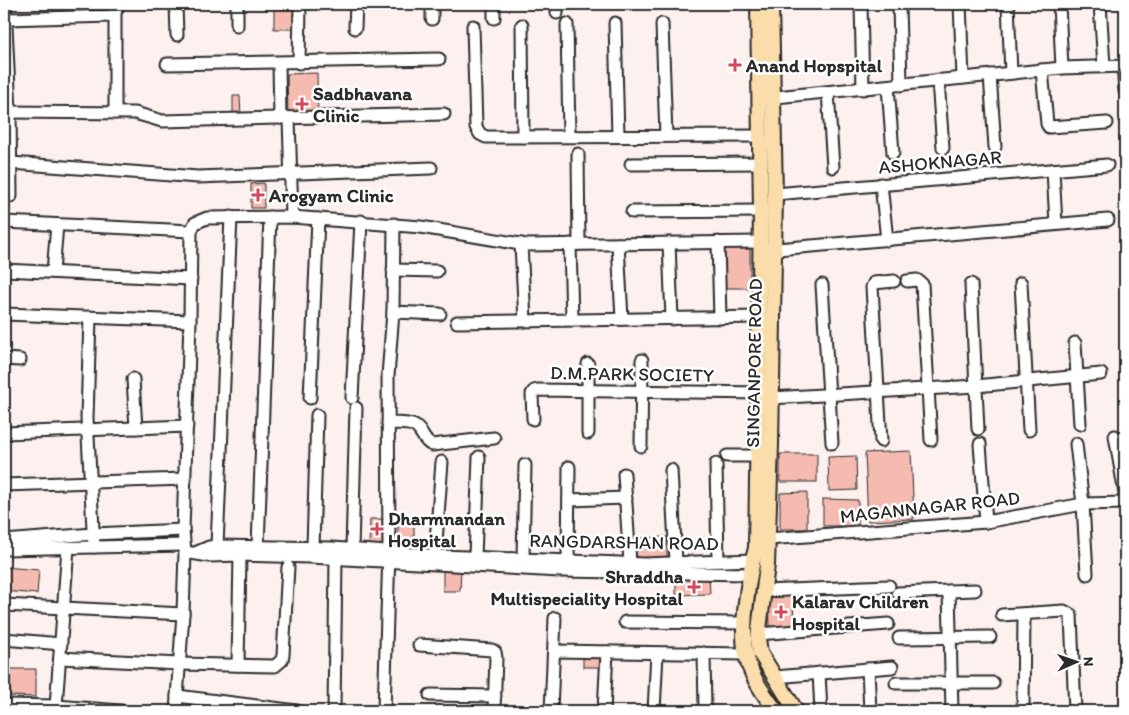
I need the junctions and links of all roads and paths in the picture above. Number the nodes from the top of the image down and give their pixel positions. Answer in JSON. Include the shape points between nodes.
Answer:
{"nodes":[{"id":1,"x":176,"y":4,"type":"edge"},
{"id":2,"x":237,"y":4,"type":"edge"},
{"id":3,"x":300,"y":4,"type":"edge"},
{"id":4,"x":356,"y":4,"type":"edge"},
{"id":5,"x":432,"y":4,"type":"edge"},
{"id":6,"x":494,"y":4,"type":"edge"},
{"id":7,"x":758,"y":4,"type":"edge"},
{"id":8,"x":771,"y":4,"type":"edge"},
{"id":9,"x":860,"y":4,"type":"edge"},
{"id":10,"x":899,"y":4,"type":"edge"},
{"id":11,"x":960,"y":4,"type":"edge"},
{"id":12,"x":1008,"y":4,"type":"edge"},
{"id":13,"x":1059,"y":4,"type":"edge"},
{"id":14,"x":1100,"y":4,"type":"edge"},
{"id":15,"x":116,"y":8,"type":"edge"},
{"id":16,"x":5,"y":14,"type":"edge"},
{"id":17,"x":494,"y":18,"type":"dead end"},
{"id":18,"x":432,"y":19,"type":"dead end"},
{"id":19,"x":615,"y":23,"type":"dead end"},
{"id":20,"x":567,"y":24,"type":"dead end"},
{"id":21,"x":662,"y":24,"type":"dead end"},
{"id":22,"x":522,"y":25,"type":"dead end"},
{"id":23,"x":237,"y":26,"type":"dead end"},
{"id":24,"x":473,"y":26,"type":"dead end"},
{"id":25,"x":355,"y":28,"type":"dead end"},
{"id":26,"x":177,"y":35,"type":"dead end"},
{"id":27,"x":439,"y":59,"type":"dead end"},
{"id":28,"x":279,"y":63,"type":"junction"},
{"id":29,"x":299,"y":63,"type":"junction"},
{"id":30,"x":167,"y":64,"type":"dead end"},
{"id":31,"x":1104,"y":66,"type":"junction"},
{"id":32,"x":1124,"y":66,"type":"edge"},
{"id":33,"x":1062,"y":68,"type":"junction"},
{"id":34,"x":1042,"y":70,"type":"junction"},
{"id":35,"x":1012,"y":73,"type":"junction"},
{"id":36,"x":6,"y":75,"type":"edge"},
{"id":37,"x":990,"y":75,"type":"junction"},
{"id":38,"x":963,"y":78,"type":"junction"},
{"id":39,"x":938,"y":80,"type":"junction"},
{"id":40,"x":901,"y":85,"type":"junction"},
{"id":41,"x":888,"y":86,"type":"junction"},
{"id":42,"x":863,"y":89,"type":"junction"},
{"id":43,"x":1125,"y":91,"type":"edge"},
{"id":44,"x":828,"y":92,"type":"junction"},
{"id":45,"x":766,"y":98,"type":"junction"},
{"id":46,"x":7,"y":112,"type":"edge"},
{"id":47,"x":116,"y":113,"type":"junction"},
{"id":48,"x":444,"y":114,"type":"dead end"},
{"id":49,"x":285,"y":118,"type":"junction"},
{"id":50,"x":1107,"y":123,"type":"dead end"},
{"id":51,"x":523,"y":136,"type":"junction"},
{"id":52,"x":569,"y":136,"type":"junction"},
{"id":53,"x":618,"y":136,"type":"junction"},
{"id":54,"x":666,"y":136,"type":"junction"},
{"id":55,"x":760,"y":136,"type":"junction"},
{"id":56,"x":7,"y":143,"type":"edge"},
{"id":57,"x":995,"y":147,"type":"dead end"},
{"id":58,"x":943,"y":148,"type":"dead end"},
{"id":59,"x":893,"y":152,"type":"dead end"},
{"id":60,"x":578,"y":154,"type":"dead end"},
{"id":61,"x":760,"y":162,"type":"junction"},
{"id":62,"x":631,"y":164,"type":"dead end"},
{"id":63,"x":1107,"y":165,"type":"dead end"},
{"id":64,"x":834,"y":167,"type":"dead end"},
{"id":65,"x":431,"y":168,"type":"dead end"},
{"id":66,"x":1052,"y":170,"type":"junction"},
{"id":67,"x":8,"y":171,"type":"edge"},
{"id":68,"x":291,"y":174,"type":"junction"},
{"id":69,"x":881,"y":184,"type":"junction"},
{"id":70,"x":775,"y":194,"type":"junction"},
{"id":71,"x":11,"y":196,"type":"dead end"},
{"id":72,"x":761,"y":211,"type":"junction"},
{"id":73,"x":632,"y":212,"type":"dead end"},
{"id":74,"x":231,"y":217,"type":"junction"},
{"id":75,"x":270,"y":217,"type":"junction"},
{"id":76,"x":292,"y":217,"type":"junction"},
{"id":77,"x":318,"y":219,"type":"junction"},
{"id":78,"x":1108,"y":220,"type":"dead end"},
{"id":79,"x":361,"y":221,"type":"junction"},
{"id":80,"x":4,"y":222,"type":"edge"},
{"id":81,"x":394,"y":224,"type":"junction"},
{"id":82,"x":1056,"y":224,"type":"junction"},
{"id":83,"x":57,"y":225,"type":"junction"},
{"id":84,"x":191,"y":232,"type":"junction"},
{"id":85,"x":887,"y":240,"type":"junction"},
{"id":86,"x":718,"y":242,"type":"junction"},
{"id":87,"x":669,"y":243,"type":"junction"},
{"id":88,"x":521,"y":244,"type":"junction"},
{"id":89,"x":574,"y":244,"type":"junction"},
{"id":90,"x":618,"y":244,"type":"junction"},
{"id":91,"x":760,"y":246,"type":"junction"},
{"id":92,"x":775,"y":250,"type":"junction"},
{"id":93,"x":4,"y":270,"type":"edge"},
{"id":94,"x":393,"y":270,"type":"junction"},
{"id":95,"x":437,"y":270,"type":"dead end"},
{"id":96,"x":53,"y":272,"type":"junction"},
{"id":97,"x":190,"y":278,"type":"junction"},
{"id":98,"x":894,"y":281,"type":"dead end"},
{"id":99,"x":907,"y":281,"type":"dead end"},
{"id":100,"x":1021,"y":283,"type":"dead end"},
{"id":101,"x":971,"y":284,"type":"dead end"},
{"id":102,"x":822,"y":285,"type":"dead end"},
{"id":103,"x":393,"y":312,"type":"junction"},
{"id":104,"x":4,"y":314,"type":"edge"},
{"id":105,"x":440,"y":314,"type":"dead end"},
{"id":106,"x":90,"y":317,"type":"junction"},
{"id":107,"x":759,"y":317,"type":"junction"},
{"id":108,"x":720,"y":318,"type":"junction"},
{"id":109,"x":622,"y":319,"type":"junction"},
{"id":110,"x":672,"y":319,"type":"junction"},
{"id":111,"x":572,"y":320,"type":"junction"},
{"id":112,"x":190,"y":321,"type":"junction"},
{"id":113,"x":524,"y":321,"type":"junction"},
{"id":114,"x":457,"y":322,"type":"dead end"},
{"id":115,"x":1075,"y":343,"type":"dead end"},
{"id":116,"x":4,"y":360,"type":"edge"},
{"id":117,"x":20,"y":360,"type":"dead end"},
{"id":118,"x":642,"y":360,"type":"dead end"},
{"id":119,"x":588,"y":364,"type":"dead end"},
{"id":120,"x":1101,"y":374,"type":"dead end"},
{"id":121,"x":1077,"y":376,"type":"junction"},
{"id":122,"x":133,"y":379,"type":"dead end"},
{"id":123,"x":1026,"y":380,"type":"junction"},
{"id":124,"x":976,"y":386,"type":"junction"},
{"id":125,"x":928,"y":389,"type":"junction"},
{"id":126,"x":588,"y":390,"type":"junction"},
{"id":127,"x":642,"y":391,"type":"junction"},
{"id":128,"x":878,"y":392,"type":"junction"},
{"id":129,"x":767,"y":395,"type":"junction"},
{"id":130,"x":829,"y":395,"type":"junction"},
{"id":131,"x":310,"y":398,"type":"dead end"},
{"id":132,"x":317,"y":415,"type":"dead end"},
{"id":133,"x":533,"y":419,"type":"dead end"},
{"id":134,"x":388,"y":423,"type":"junction"},
{"id":135,"x":1080,"y":424,"type":"dead end"},
{"id":136,"x":186,"y":426,"type":"junction"},
{"id":137,"x":136,"y":428,"type":"junction"},
{"id":138,"x":87,"y":429,"type":"junction"},
{"id":139,"x":978,"y":429,"type":"dead end"},
{"id":140,"x":1029,"y":430,"type":"dead end"},
{"id":141,"x":4,"y":433,"type":"edge"},
{"id":142,"x":588,"y":433,"type":"dead end"},
{"id":143,"x":1115,"y":436,"type":"dead end"},
{"id":144,"x":494,"y":438,"type":"dead end"},
{"id":145,"x":931,"y":440,"type":"dead end"},
{"id":146,"x":880,"y":441,"type":"dead end"},
{"id":147,"x":832,"y":443,"type":"dead end"},
{"id":148,"x":980,"y":444,"type":"dead end"},
{"id":149,"x":1076,"y":444,"type":"dead end"},
{"id":150,"x":641,"y":446,"type":"dead end"},
{"id":151,"x":727,"y":456,"type":"dead end"},
{"id":152,"x":758,"y":456,"type":"junction"},
{"id":153,"x":479,"y":457,"type":"dead end"},
{"id":154,"x":442,"y":462,"type":"dead end"},
{"id":155,"x":716,"y":464,"type":"dead end"},
{"id":156,"x":525,"y":465,"type":"dead end"},
{"id":157,"x":569,"y":467,"type":"dead end"},
{"id":158,"x":671,"y":470,"type":"dead end"},
{"id":159,"x":624,"y":474,"type":"dead end"},
{"id":160,"x":185,"y":479,"type":"junction"},
{"id":161,"x":90,"y":481,"type":"junction"},
{"id":162,"x":4,"y":485,"type":"edge"},
{"id":163,"x":1125,"y":494,"type":"edge"},
{"id":164,"x":626,"y":498,"type":"junction"},
{"id":165,"x":569,"y":500,"type":"junction"},
{"id":166,"x":1125,"y":503,"type":"edge"},
{"id":167,"x":1083,"y":504,"type":"junction"},
{"id":168,"x":986,"y":522,"type":"junction"},
{"id":169,"x":183,"y":530,"type":"junction"},
{"id":170,"x":93,"y":534,"type":"junction"},
{"id":171,"x":768,"y":539,"type":"junction"},
{"id":172,"x":4,"y":541,"type":"edge"},
{"id":173,"x":217,"y":546,"type":"junction"},
{"id":174,"x":94,"y":547,"type":"junction"},
{"id":175,"x":258,"y":547,"type":"junction"},
{"id":176,"x":312,"y":547,"type":"junction"},
{"id":177,"x":4,"y":548,"type":"edge"},
{"id":178,"x":68,"y":548,"type":"junction"},
{"id":179,"x":352,"y":549,"type":"junction"},
{"id":180,"x":188,"y":550,"type":"junction"},
{"id":181,"x":240,"y":555,"type":"junction"},
{"id":182,"x":435,"y":555,"type":"junction"},
{"id":183,"x":389,"y":557,"type":"junction"},
{"id":184,"x":475,"y":557,"type":"junction"},
{"id":185,"x":336,"y":559,"type":"junction"},
{"id":186,"x":523,"y":559,"type":"junction"},
{"id":187,"x":753,"y":560,"type":"junction"},
{"id":188,"x":568,"y":561,"type":"junction"},
{"id":189,"x":718,"y":561,"type":"junction"},
{"id":190,"x":676,"y":562,"type":"junction"},
{"id":191,"x":630,"y":563,"type":"junction"},
{"id":192,"x":288,"y":567,"type":"dead end"},
{"id":193,"x":750,"y":574,"type":"junction"},
{"id":194,"x":1086,"y":574,"type":"dead end"},
{"id":195,"x":975,"y":590,"type":"dead end"},
{"id":196,"x":764,"y":591,"type":"junction"},
{"id":197,"x":949,"y":591,"type":"junction"},
{"id":198,"x":4,"y":605,"type":"edge"},
{"id":199,"x":64,"y":608,"type":"junction"},
{"id":200,"x":183,"y":614,"type":"junction"},
{"id":201,"x":1024,"y":614,"type":"junction"},
{"id":202,"x":1002,"y":615,"type":"dead end"},
{"id":203,"x":555,"y":618,"type":"dead end"},
{"id":204,"x":625,"y":622,"type":"dead end"},
{"id":205,"x":745,"y":623,"type":"junction"},
{"id":206,"x":888,"y":624,"type":"dead end"},
{"id":207,"x":758,"y":634,"type":"junction"},
{"id":208,"x":990,"y":637,"type":"dead end"},
{"id":209,"x":899,"y":638,"type":"dead end"},
{"id":210,"x":950,"y":638,"type":"junction"},
{"id":211,"x":4,"y":639,"type":"edge"},
{"id":212,"x":61,"y":644,"type":"junction"},
{"id":213,"x":419,"y":645,"type":"dead end"},
{"id":214,"x":554,"y":651,"type":"junction"},
{"id":215,"x":607,"y":652,"type":"junction"},
{"id":216,"x":657,"y":653,"type":"junction"},
{"id":217,"x":704,"y":653,"type":"junction"},
{"id":218,"x":746,"y":654,"type":"junction"},
{"id":219,"x":60,"y":658,"type":"junction"},
{"id":220,"x":179,"y":664,"type":"junction"},
{"id":221,"x":238,"y":665,"type":"junction"},
{"id":222,"x":892,"y":667,"type":"dead end"},
{"id":223,"x":868,"y":669,"type":"junction"},
{"id":224,"x":819,"y":673,"type":"junction"},
{"id":225,"x":775,"y":677,"type":"junction"},
{"id":226,"x":896,"y":683,"type":"dead end"},
{"id":227,"x":951,"y":683,"type":"junction"},
{"id":228,"x":993,"y":683,"type":"dead end"},
{"id":229,"x":430,"y":695,"type":"dead end"},
{"id":230,"x":177,"y":696,"type":"junction"},
{"id":231,"x":495,"y":696,"type":"junction"},
{"id":232,"x":4,"y":705,"type":"edge"},
{"id":233,"x":56,"y":706,"type":"junction"},
{"id":234,"x":122,"y":711,"type":"edge"},
{"id":235,"x":176,"y":711,"type":"edge"},
{"id":236,"x":297,"y":711,"type":"edge"},
{"id":237,"x":334,"y":711,"type":"edge"},
{"id":238,"x":384,"y":711,"type":"edge"},
{"id":239,"x":494,"y":711,"type":"edge"},
{"id":240,"x":551,"y":711,"type":"edge"},
{"id":241,"x":604,"y":711,"type":"edge"},
{"id":242,"x":654,"y":711,"type":"edge"},
{"id":243,"x":705,"y":711,"type":"edge"},
{"id":244,"x":776,"y":711,"type":"edge"},
{"id":245,"x":796,"y":711,"type":"edge"},
{"id":246,"x":820,"y":711,"type":"edge"},
{"id":247,"x":870,"y":711,"type":"edge"},
{"id":248,"x":952,"y":711,"type":"edge"},
{"id":249,"x":1022,"y":711,"type":"edge"},
{"id":250,"x":1075,"y":711,"type":"edge"}],
"edges":[{"from":1,"to":26,"type":"street"},
{"from":2,"to":23,"type":"street"},
{"from":3,"to":29,"type":"street"},
{"from":4,"to":25,"type":"street"},
{"from":5,"to":18,"type":"street"},
{"from":6,"to":17,"type":"street"},
{"from":7,"to":45,"type":"main road","name":"SINGANPORE ROAD"},
{"from":8,"to":45,"type":"main road","name":"SINGANPORE ROAD"},
{"from":9,"to":42,"type":"street"},
{"from":10,"to":40,"type":"street"},
{"from":11,"to":38,"type":"street"},
{"from":12,"to":35,"type":"street"},
{"from":13,"to":33,"type":"street"},
{"from":14,"to":31,"type":"street"},
{"from":15,"to":16,"type":"street","via":[[111,16]]},
{"from":15,"to":47,"type":"street"},
{"from":16,"to":36,"type":"street"},
{"from":19,"to":53,"type":"street"},
{"from":20,"to":52,"type":"street"},
{"from":21,"to":54,"type":"street"},
{"from":22,"to":51,"type":"street"},
{"from":24,"to":51,"type":"street","via":[[476,127],[486,137]]},
{"from":27,"to":29,"type":"street"},
{"from":28,"to":29,"type":"street"},
{"from":28,"to":30,"type":"street"},
{"from":28,"to":49,"type":"street"},
{"from":31,"to":32,"type":"street"},
{"from":31,"to":33,"type":"street"},
{"from":32,"to":43,"type":"street"},
{"from":33,"to":34,"type":"street"},
{"from":34,"to":35,"type":"street"},
{"from":34,"to":50,"type":"street","via":[[1049,127]]},
{"from":35,"to":37,"type":"street"},
{"from":36,"to":46,"type":"street"},
{"from":37,"to":38,"type":"street"},
{"from":37,"to":57,"type":"street"},
{"from":38,"to":39,"type":"street"},
{"from":39,"to":40,"type":"street"},
{"from":39,"to":58,"type":"street"},
{"from":40,"to":41,"type":"street"},
{"from":41,"to":42,"type":"street"},
{"from":41,"to":59,"type":"street"},
{"from":42,"to":44,"type":"street"},
{"from":44,"to":45,"type":"street"},
{"from":44,"to":64,"type":"street"},
{"from":45,"to":55,"type":"main road","name":"SINGANPORE ROAD"},
{"from":45,"to":70,"type":"main road","name":"SINGANPORE ROAD"},
{"from":46,"to":47,"type":"street"},
{"from":46,"to":56,"type":"street"},
{"from":47,"to":49,"type":"street","via":[[135,113],[162,121]]},
{"from":48,"to":49,"type":"street"},
{"from":49,"to":68,"type":"street"},
{"from":51,"to":52,"type":"street"},
{"from":52,"to":53,"type":"street"},
{"from":53,"to":54,"type":"street"},
{"from":54,"to":55,"type":"street"},
{"from":55,"to":61,"type":"main road","name":"SINGANPORE ROAD"},
{"from":56,"to":67,"type":"street"},
{"from":60,"to":89,"type":"street"},
{"from":61,"to":62,"type":"street"},
{"from":61,"to":72,"type":"main road","name":"SINGANPORE ROAD"},
{"from":63,"to":66,"type":"street","name":"ASHOKNAGAR"},
{"from":65,"to":68,"type":"street"},
{"from":66,"to":69,"type":"street","name":"ASHOKNAGAR"},
{"from":66,"to":82,"type":"street"},
{"from":67,"to":68,"type":"street","via":[[198,177]]},
{"from":67,"to":71,"type":"street"},
{"from":68,"to":76,"type":"street"},
{"from":69,"to":70,"type":"street","name":"ASHOKNAGAR"},
{"from":69,"to":85,"type":"street"},
{"from":70,"to":92,"type":"main road","name":"SINGANPORE ROAD"},
{"from":72,"to":73,"type":"street"},
{"from":72,"to":91,"type":"main road","name":"SINGANPORE ROAD"},
{"from":74,"to":75,"type":"street"},
{"from":74,"to":84,"type":"street","via":[[199,220]]},
{"from":74,"to":173,"type":"street"},
{"from":75,"to":76,"type":"street"},
{"from":75,"to":175,"type":"street"},
{"from":76,"to":77,"type":"street"},
{"from":77,"to":79,"type":"street"},
{"from":77,"to":131,"type":"street"},
{"from":78,"to":82,"type":"street"},
{"from":79,"to":81,"type":"street"},
{"from":79,"to":179,"type":"street"},
{"from":80,"to":83,"type":"street"},
{"from":81,"to":88,"type":"street"},
{"from":81,"to":94,"type":"street"},
{"from":82,"to":85,"type":"street"},
{"from":83,"to":84,"type":"street"},
{"from":83,"to":96,"type":"street"},
{"from":84,"to":97,"type":"street"},
{"from":85,"to":92,"type":"street"},
{"from":86,"to":87,"type":"street"},
{"from":86,"to":91,"type":"street"},
{"from":86,"to":108,"type":"street"},
{"from":87,"to":90,"type":"street"},
{"from":87,"to":110,"type":"street"},
{"from":88,"to":89,"type":"street"},
{"from":88,"to":113,"type":"street"},
{"from":89,"to":90,"type":"street"},
{"from":89,"to":111,"type":"street"},
{"from":90,"to":109,"type":"street"},
{"from":91,"to":92,"type":"street"},
{"from":91,"to":107,"type":"main road","name":"SINGANPORE ROAD"},
{"from":92,"to":129,"type":"main road","name":"SINGANPORE ROAD"},
{"from":93,"to":96,"type":"street"},
{"from":94,"to":95,"type":"street"},
{"from":94,"to":103,"type":"street"},
{"from":96,"to":97,"type":"street"},
{"from":97,"to":112,"type":"street"},
{"from":98,"to":128,"type":"street","via":[[877,282],[872,287]]},
{"from":99,"to":125,"type":"street","via":[[917,280],[922,284]]},
{"from":100,"to":123,"type":"street"},
{"from":101,"to":124,"type":"street"},
{"from":102,"to":130,"type":"street"},
{"from":103,"to":105,"type":"street"},
{"from":103,"to":134,"type":"street"},
{"from":104,"to":106,"type":"street"},
{"from":106,"to":112,"type":"street"},
{"from":106,"to":138,"type":"street"},
{"from":107,"to":108,"type":"street"},
{"from":107,"to":129,"type":"main road","name":"SINGANPORE ROAD"},
{"from":108,"to":110,"type":"street"},
{"from":109,"to":110,"type":"street"},
{"from":109,"to":111,"type":"street"},
{"from":111,"to":113,"type":"street"},
{"from":112,"to":136,"type":"street"},
{"from":113,"to":114,"type":"street"},
{"from":115,"to":121,"type":"street"},
{"from":116,"to":117,"type":"street"},
{"from":118,"to":127,"type":"street"},
{"from":119,"to":126,"type":"street"},
{"from":120,"to":121,"type":"street","name":"D.M.PARK SOCIETY"},
{"from":121,"to":123,"type":"street","name":"D.M.PARK SOCIETY"},
{"from":121,"to":135,"type":"street"},
{"from":122,"to":137,"type":"street"},
{"from":123,"to":124,"type":"street","name":"D.M.PARK SOCIETY"},
{"from":123,"to":140,"type":"street"},
{"from":124,"to":125,"type":"street","name":"D.M.PARK SOCIETY"},
{"from":124,"to":139,"type":"street"},
{"from":125,"to":128,"type":"street","name":"D.M.PARK SOCIETY"},
{"from":125,"to":145,"type":"street"},
{"from":126,"to":127,"type":"street","name":"D.M.PARK SOCIETY"},
{"from":126,"to":133,"type":"street","name":"D.M.PARK SOCIETY","via":[[534,391]]},
{"from":126,"to":142,"type":"street"},
{"from":127,"to":129,"type":"street","name":"D.M.PARK SOCIETY"},
{"from":127,"to":150,"type":"street"},
{"from":128,"to":130,"type":"street","name":"D.M.PARK SOCIETY"},
{"from":128,"to":146,"type":"street"},
{"from":129,"to":130,"type":"street","name":"D.M.PARK SOCIETY"},
{"from":129,"to":152,"type":"main road","name":"SINGANPORE ROAD"},
{"from":129,"to":171,"type":"main road","name":"SINGANPORE ROAD"},
{"from":130,"to":147,"type":"street"},
{"from":132,"to":176,"type":"street"},
{"from":134,"to":144,"type":"street","via":[[416,427],[432,444]]},
{"from":134,"to":183,"type":"street"},
{"from":136,"to":137,"type":"street"},
{"from":136,"to":160,"type":"street"},
{"from":137,"to":138,"type":"street"},
{"from":138,"to":141,"type":"street"},
{"from":138,"to":161,"type":"street"},
{"from":143,"to":163,"type":"street"},
{"from":148,"to":168,"type":"street"},
{"from":149,"to":167,"type":"street"},
{"from":151,"to":152,"type":"street"},
{"from":152,"to":187,"type":"main road","name":"SINGANPORE ROAD"},
{"from":153,"to":184,"type":"street"},
{"from":154,"to":182,"type":"street"},
{"from":155,"to":189,"type":"street"},
{"from":156,"to":186,"type":"street"},
{"from":157,"to":165,"type":"street"},
{"from":158,"to":190,"type":"street"},
{"from":159,"to":164,"type":"street"},
{"from":160,"to":161,"type":"street"},
{"from":160,"to":169,"type":"street"},
{"from":161,"to":162,"type":"street"},
{"from":161,"to":170,"type":"street"},
{"from":164,"to":165,"type":"street"},
{"from":164,"to":191,"type":"street"},
{"from":165,"to":188,"type":"street"},
{"from":166,"to":167,"type":"street","name":"MAGANNAGAR ROAD"},
{"from":167,"to":168,"type":"street","name":"MAGANNAGAR ROAD"},
{"from":167,"to":194,"type":"street"},
{"from":168,"to":171,"type":"street","name":"MAGANNAGAR ROAD"},
{"from":169,"to":170,"type":"street"},
{"from":169,"to":180,"type":"street"},
{"from":170,"to":172,"type":"street"},
{"from":170,"to":174,"type":"street"},
{"from":171,"to":196,"type":"main road","name":"SINGANPORE ROAD"},
{"from":173,"to":175,"type":"street","name":"RANGDARSHAN ROAD"},
{"from":173,"to":180,"type":"street","name":"RANGDARSHAN ROAD"},
{"from":174,"to":178,"type":"street"},
{"from":174,"to":180,"type":"street"},
{"from":175,"to":176,"type":"street","name":"RANGDARSHAN ROAD"},
{"from":176,"to":179,"type":"street","name":"RANGDARSHAN ROAD"},
{"from":177,"to":178,"type":"street"},
{"from":178,"to":199,"type":"street"},
{"from":179,"to":183,"type":"street","name":"RANGDARSHAN ROAD"},
{"from":180,"to":181,"type":"street","name":"RANGDARSHAN ROAD","via":[[209,556]]},
{"from":180,"to":200,"type":"street"},
{"from":181,"to":185,"type":"street","name":"RANGDARSHAN ROAD"},
{"from":181,"to":221,"type":"street"},
{"from":182,"to":183,"type":"street","name":"RANGDARSHAN ROAD"},
{"from":182,"to":184,"type":"street","name":"RANGDARSHAN ROAD"},
{"from":183,"to":185,"type":"street","name":"RANGDARSHAN ROAD"},
{"from":183,"to":193,"type":"street","name":"RANGDARSHAN ROAD","via":[[558,571]]},
{"from":183,"to":238,"type":"street"},
{"from":184,"to":186,"type":"street","name":"RANGDARSHAN ROAD"},
{"from":185,"to":237,"type":"street"},
{"from":186,"to":188,"type":"street","name":"RANGDARSHAN ROAD"},
{"from":187,"to":189,"type":"street","name":"RANGDARSHAN ROAD"},
{"from":187,"to":193,"type":"main road","name":"SINGANPORE ROAD"},
{"from":188,"to":191,"type":"street","name":"RANGDARSHAN ROAD"},
{"from":189,"to":190,"type":"street","name":"RANGDARSHAN ROAD"},
{"from":190,"to":191,"type":"street","name":"RANGDARSHAN ROAD"},
{"from":192,"to":221,"type":"street","via":[[282,660],[276,666]]},
{"from":193,"to":205,"type":"main road","name":"SINGANPORE ROAD"},
{"from":195,"to":197,"type":"street"},
{"from":196,"to":197,"type":"street"},
{"from":196,"to":207,"type":"main road","name":"SINGANPORE ROAD"},
{"from":197,"to":210,"type":"street"},
{"from":198,"to":199,"type":"street"},
{"from":199,"to":200,"type":"street"},
{"from":199,"to":212,"type":"street"},
{"from":200,"to":220,"type":"street"},
{"from":201,"to":202,"type":"street"},
{"from":201,"to":249,"type":"street"},
{"from":201,"to":250,"type":"street","via":[[1064,611],[1071,615]]},
{"from":203,"to":214,"type":"street"},
{"from":204,"to":205,"type":"street"},
{"from":205,"to":218,"type":"main road","name":"SINGANPORE ROAD"},
{"from":206,"to":207,"type":"street"},
{"from":207,"to":225,"type":"main road","name":"SINGANPORE ROAD","via":[[760,653]]},
{"from":208,"to":210,"type":"street"},
{"from":209,"to":210,"type":"street"},
{"from":210,"to":227,"type":"street"},
{"from":211,"to":212,"type":"street"},
{"from":212,"to":219,"type":"street"},
{"from":213,"to":231,"type":"street","via":[[492,650],[496,658]]},
{"from":214,"to":215,"type":"street"},
{"from":214,"to":240,"type":"street"},
{"from":215,"to":216,"type":"street"},
{"from":215,"to":241,"type":"street"},
{"from":216,"to":217,"type":"street"},
{"from":216,"to":242,"type":"street"},
{"from":217,"to":218,"type":"street"},
{"from":217,"to":243,"type":"street"},
{"from":218,"to":244,"type":"main road","name":"SINGANPORE ROAD","via":[[756,683]]},
{"from":219,"to":220,"type":"street"},
{"from":219,"to":233,"type":"street"},
{"from":220,"to":221,"type":"street"},
{"from":220,"to":230,"type":"street"},
{"from":222,"to":223,"type":"street"},
{"from":223,"to":224,"type":"street"},
{"from":223,"to":247,"type":"street"},
{"from":224,"to":225,"type":"street"},
{"from":224,"to":246,"type":"street"},
{"from":225,"to":245,"type":"main road","name":"SINGANPORE ROAD"},
{"from":226,"to":227,"type":"street"},
{"from":227,"to":228,"type":"street"},
{"from":227,"to":248,"type":"street"},
{"from":229,"to":231,"type":"street"},
{"from":230,"to":235,"type":"street"},
{"from":230,"to":236,"type":"street"},
{"from":231,"to":239,"type":"street"},
{"from":232,"to":233,"type":"street"},
{"from":233,"to":234,"type":"street"}]}
